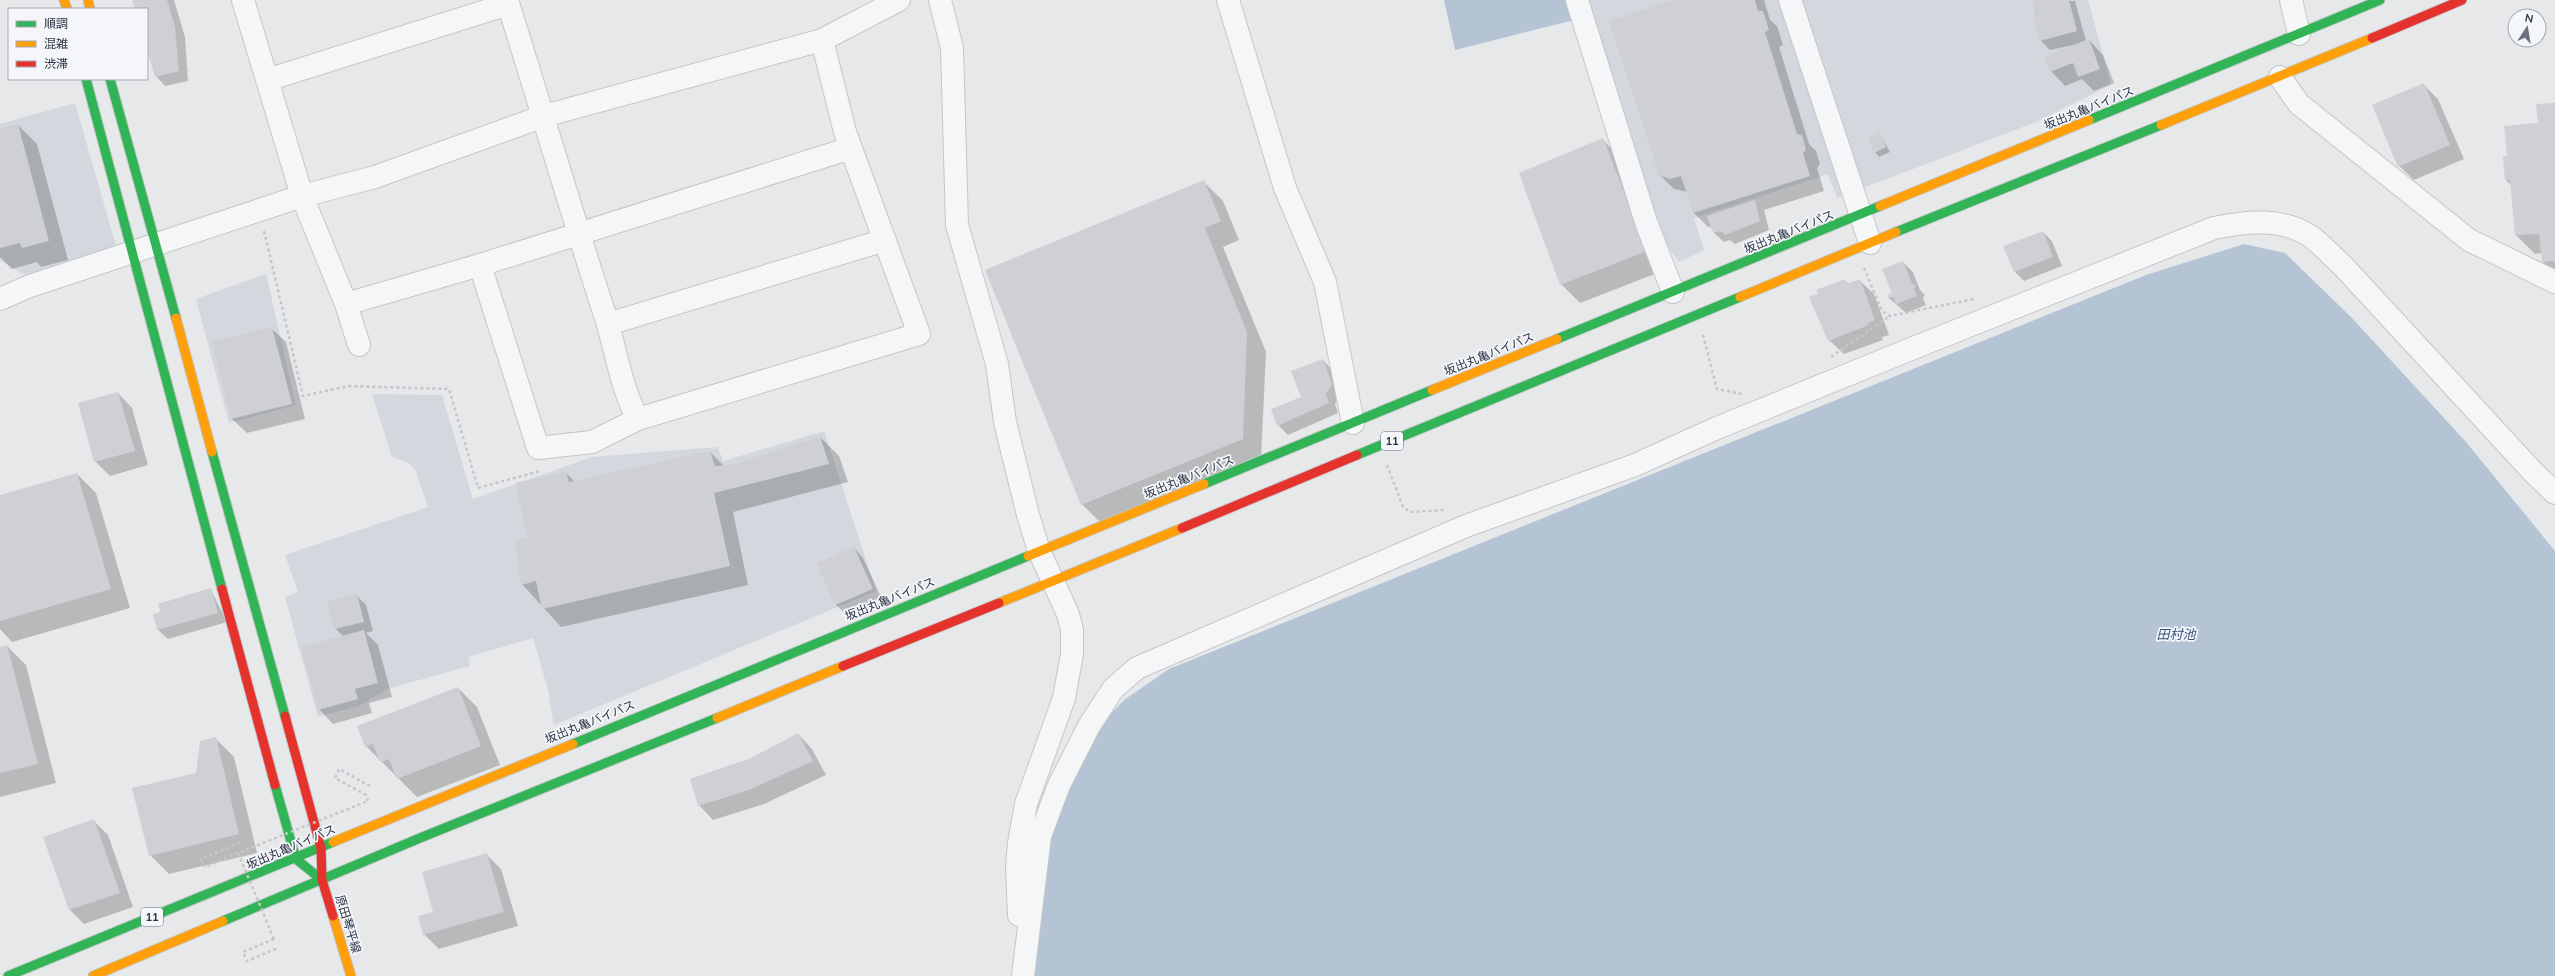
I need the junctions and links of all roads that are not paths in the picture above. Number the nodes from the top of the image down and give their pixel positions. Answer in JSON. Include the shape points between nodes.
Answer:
{"nodes":[{"id":1,"x":243,"y":0,"type":"edge"},
{"id":2,"x":899,"y":0,"type":"edge"},
{"id":3,"x":940,"y":0,"type":"edge"},
{"id":4,"x":1228,"y":0,"type":"edge"},
{"id":5,"x":1577,"y":0,"type":"edge"},
{"id":6,"x":1790,"y":0,"type":"edge"},
{"id":7,"x":2291,"y":0,"type":"edge"},
{"id":8,"x":2380,"y":0,"type":"edge"},
{"id":9,"x":2462,"y":0,"type":"edge"},
{"id":10,"x":507,"y":2,"type":"edge"},
{"id":11,"x":2299,"y":34,"type":"junction"},
{"id":12,"x":822,"y":40,"type":"junction"},
{"id":13,"x":2280,"y":77,"type":"junction"},
{"id":14,"x":86,"y":80,"type":"edge"},
{"id":15,"x":110,"y":80,"type":"edge"},
{"id":16,"x":267,"y":80,"type":"junction"},
{"id":17,"x":544,"y":116,"type":"junction"},
{"id":18,"x":851,"y":148,"type":"junction"},
{"id":19,"x":302,"y":196,"type":"junction"},
{"id":20,"x":1860,"y":216,"type":"junction"},
{"id":21,"x":579,"y":234,"type":"junction"},
{"id":22,"x":885,"y":240,"type":"junction"},
{"id":23,"x":153,"y":244,"type":"junction"},
{"id":24,"x":1863,"y":246,"type":"junction"},
{"id":25,"x":131,"y":251,"type":"junction"},
{"id":26,"x":480,"y":265,"type":"junction"},
{"id":27,"x":2555,"y":282,"type":"edge"},
{"id":28,"x":1673,"y":292,"type":"junction"},
{"id":29,"x":0,"y":298,"type":"edge"},
{"id":30,"x":346,"y":304,"type":"junction"},
{"id":31,"x":608,"y":324,"type":"junction"},
{"id":32,"x":359,"y":345,"type":"dead end"},
{"id":33,"x":638,"y":419,"type":"junction"},
{"id":34,"x":1353,"y":422,"type":"junction"},
{"id":35,"x":2534,"y":473,"type":"junction"},
{"id":36,"x":2555,"y":493,"type":"edge"},
{"id":37,"x":2555,"y":498,"type":"edge"},
{"id":38,"x":1040,"y":551,"type":"junction"},
{"id":39,"x":1054,"y":581,"type":"junction"},
{"id":40,"x":321,"y":848,"type":"junction"},
{"id":41,"x":296,"y":858,"type":"junction"},
{"id":42,"x":322,"y":880,"type":"junction"},
{"id":43,"x":1026,"y":945,"type":"junction"},
{"id":44,"x":8,"y":976,"type":"edge"},
{"id":45,"x":93,"y":976,"type":"edge"},
{"id":46,"x":351,"y":976,"type":"edge"},
{"id":47,"x":1023,"y":976,"type":"edge"}],
"edges":[{"from":1,"to":16,"type":"street"},
{"from":2,"to":12,"type":"street"},
{"from":3,"to":38,"type":"street","via":[[952,48],[957,225],[997,364],[1014,466]]},
{"from":4,"to":34,"type":"street","via":[[1285,188],[1325,282]]},
{"from":5,"to":28,"type":"street","via":[[1646,222]]},
{"from":6,"to":20,"type":"street"},
{"from":7,"to":11,"type":"street"},
{"from":8,"to":11,"type":"main road","name":"坂出丸亀バイパス","number":"11"},
{"from":9,"to":13,"type":"main road","number":"11"},
{"from":10,"to":16,"type":"street"},
{"from":10,"to":17,"type":"street"},
{"from":11,"to":20,"type":"main road","name":"坂出丸亀バイパス","number":"11"},
{"from":12,"to":17,"type":"street"},
{"from":12,"to":18,"type":"street"},
{"from":13,"to":24,"type":"main road","number":"11"},
{"from":13,"to":27,"type":"street","via":[[2299,104],[2469,240]]},
{"from":14,"to":25,"type":"main road"},
{"from":15,"to":23,"type":"main road","name":"原田琴平線"},
{"from":16,"to":19,"type":"street"},
{"from":17,"to":19,"type":"street","via":[[375,177]]},
{"from":17,"to":21,"type":"street"},
{"from":18,"to":21,"type":"street"},
{"from":18,"to":22,"type":"street"},
{"from":19,"to":23,"type":"street"},
{"from":19,"to":30,"type":"street"},
{"from":20,"to":24,"type":"street"},
{"from":20,"to":28,"type":"main road","name":"坂出丸亀バイパス","number":"11"},
{"from":21,"to":26,"type":"street"},
{"from":21,"to":31,"type":"street"},
{"from":22,"to":31,"type":"street"},
{"from":22,"to":33,"type":"street","via":[[919,334]]},
{"from":23,"to":25,"type":"street"},
{"from":23,"to":40,"type":"main road","name":"原田琴平線"},
{"from":24,"to":39,"type":"main road","number":"11"},
{"from":25,"to":29,"type":"street"},
{"from":25,"to":41,"type":"main road"},
{"from":26,"to":30,"type":"street"},
{"from":26,"to":33,"type":"street","via":[[538,448],[592,442]]},
{"from":28,"to":34,"type":"main road","name":"坂出丸亀バイパス","number":"11"},
{"from":30,"to":32,"type":"street"},
{"from":31,"to":33,"type":"street","via":[[627,399]]},
{"from":34,"to":38,"type":"main road","name":"坂出丸亀バイパス","number":"11"},
{"from":35,"to":36,"type":"street"},
{"from":35,"to":37,"type":"street"},
{"from":35,"to":43,"type":"street","via":[[2313,238],[2292,226],[2266,222],[2238,223],[2214,228],[1717,428],[1635,465],[1474,523],[1137,668],[1113,689],[1089,726],[1062,778],[1040,836]]},
{"from":38,"to":39,"type":"street"},
{"from":38,"to":40,"type":"main road","name":"坂出丸亀バイパス","number":"11","via":[[540,755]]},
{"from":39,"to":42,"type":"main road","number":"11"},
{"from":39,"to":43,"type":"street","via":[[1072,630],[1072,654],[1064,698],[1026,804],[1019,843],[1019,924],[1023,943]]},
{"from":40,"to":41,"type":"main road","name":"坂出丸亀バイパス","number":"11"},
{"from":40,"to":42,"type":"main road","name":"原田琴平線"},
{"from":41,"to":42,"type":"main road"},
{"from":41,"to":44,"type":"main road","name":"坂出丸亀バイパス","number":"11"},
{"from":42,"to":45,"type":"main road","number":"11"},
{"from":42,"to":46,"type":"main road","name":"原田琴平線"},
{"from":43,"to":47,"type":"street"}]}
